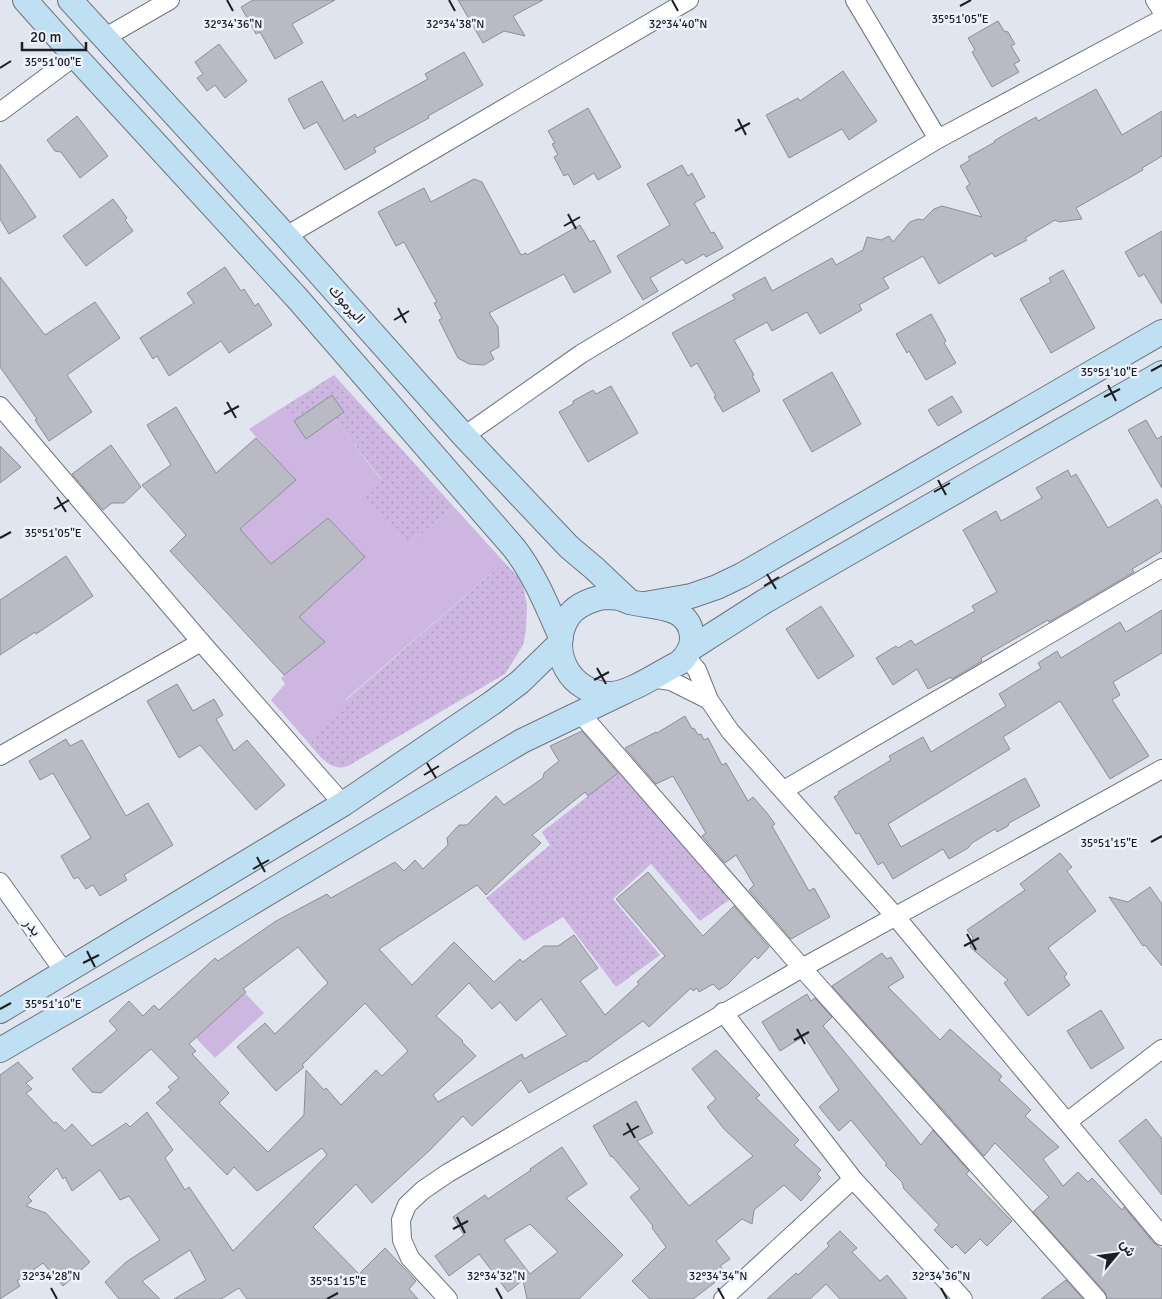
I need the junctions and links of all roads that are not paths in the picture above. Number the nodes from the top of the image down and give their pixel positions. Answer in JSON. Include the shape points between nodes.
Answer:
{"nodes":[{"id":1,"x":25,"y":0,"type":"edge"},
{"id":2,"x":70,"y":0,"type":"edge"},
{"id":3,"x":170,"y":0,"type":"edge"},
{"id":4,"x":689,"y":0,"type":"edge"},
{"id":5,"x":855,"y":0,"type":"edge"},
{"id":6,"x":1155,"y":0,"type":"edge"},
{"id":7,"x":1162,"y":11,"type":"edge"},
{"id":8,"x":1162,"y":19,"type":"edge"},
{"id":9,"x":104,"y":38,"type":"junction"},
{"id":10,"x":75,"y":56,"type":"junction"},
{"id":11,"x":0,"y":112,"type":"edge"},
{"id":12,"x":938,"y":139,"type":"junction"},
{"id":13,"x":286,"y":236,"type":"junction"},
{"id":14,"x":1162,"y":332,"type":"edge"},
{"id":15,"x":1162,"y":373,"type":"edge"},
{"id":16,"x":0,"y":406,"type":"edge"},
{"id":17,"x":464,"y":436,"type":"junction"},
{"id":18,"x":1162,"y":568,"type":"edge"},
{"id":19,"x":638,"y":603,"type":"junction"},
{"id":20,"x":560,"y":640,"type":"junction"},
{"id":21,"x":201,"y":642,"type":"junction"},
{"id":22,"x":688,"y":653,"type":"junction"},
{"id":23,"x":650,"y":678,"type":"junction"},
{"id":24,"x":626,"y":691,"type":"junction"},
{"id":25,"x":709,"y":700,"type":"junction"},
{"id":26,"x":580,"y":713,"type":"junction"},
{"id":27,"x":0,"y":756,"type":"edge"},
{"id":28,"x":1159,"y":776,"type":"edge"},
{"id":29,"x":784,"y":790,"type":"junction"},
{"id":30,"x":344,"y":804,"type":"junction"},
{"id":31,"x":0,"y":882,"type":"edge"},
{"id":32,"x":895,"y":916,"type":"junction"},
{"id":33,"x":802,"y":968,"type":"junction"},
{"id":34,"x":65,"y":973,"type":"junction"},
{"id":35,"x":0,"y":1011,"type":"edge"},
{"id":36,"x":723,"y":1012,"type":"junction"},
{"id":37,"x":1162,"y":1049,"type":"edge"},
{"id":38,"x":0,"y":1050,"type":"edge"},
{"id":39,"x":1067,"y":1122,"type":"junction"},
{"id":40,"x":853,"y":1179,"type":"junction"},
{"id":41,"x":1162,"y":1236,"type":"edge"},
{"id":42,"x":448,"y":1299,"type":"edge"},
{"id":43,"x":724,"y":1299,"type":"edge"},
{"id":44,"x":962,"y":1299,"type":"edge"},
{"id":45,"x":1097,"y":1299,"type":"edge"}],
"edges":[{"from":1,"to":10,"type":"street"},
{"from":2,"to":9,"type":"street","name":"اليرموك"},
{"from":3,"to":9,"type":"street"},
{"from":4,"to":13,"type":"street"},
{"from":5,"to":12,"type":"street"},
{"from":6,"to":7,"type":"street"},
{"from":8,"to":12,"type":"street"},
{"from":9,"to":13,"type":"street","name":"اليرموك"},
{"from":10,"to":11,"type":"street"},
{"from":10,"to":20,"type":"street","via":[[297,298],[514,548],[527,564]]},
{"from":12,"to":17,"type":"street","via":[[581,354]]},
{"from":13,"to":17,"type":"street","name":"اليرموك"},
{"from":14,"to":19,"type":"street","via":[[742,575],[691,596]]},
{"from":15,"to":22,"type":"street","via":[[765,602]]},
{"from":16,"to":21,"type":"street"},
{"from":17,"to":19,"type":"street","name":"اليرموك","via":[[562,540]]},
{"from":18,"to":29,"type":"street"},
{"from":19,"to":20,"type":"street","via":[[604,597],[590,600],[568,617]]},
{"from":19,"to":22,"type":"street","via":[[673,610],[681,615],[691,630]]},
{"from":20,"to":24,"type":"street","via":[[562,660],[580,685],[595,692],[611,694]]},
{"from":20,"to":30,"type":"street","via":[[520,682],[499,698]]},
{"from":21,"to":27,"type":"street"},
{"from":21,"to":30,"type":"street"},
{"from":22,"to":23,"type":"street","via":[[679,663]]},
{"from":22,"to":25,"type":"street"},
{"from":23,"to":24,"type":"street"},
{"from":23,"to":25,"type":"street","via":[[672,681]]},
{"from":24,"to":26,"type":"street"},
{"from":25,"to":29,"type":"street","via":[[730,731]]},
{"from":26,"to":33,"type":"street"},
{"from":26,"to":38,"type":"street","via":[[522,741]]},
{"from":28,"to":32,"type":"street"},
{"from":29,"to":32,"type":"street"},
{"from":30,"to":34,"type":"street"},
{"from":31,"to":34,"type":"street","name":"بدر"},
{"from":32,"to":33,"type":"street"},
{"from":32,"to":39,"type":"street"},
{"from":33,"to":36,"type":"street"},
{"from":33,"to":45,"type":"street"},
{"from":34,"to":35,"type":"street"},
{"from":36,"to":40,"type":"street"},
{"from":36,"to":42,"type":"street","via":[[448,1173],[407,1205],[401,1220],[402,1240],[410,1258]]},
{"from":37,"to":39,"type":"street"},
{"from":39,"to":41,"type":"street"},
{"from":40,"to":43,"type":"street"},
{"from":40,"to":44,"type":"street"}]}
